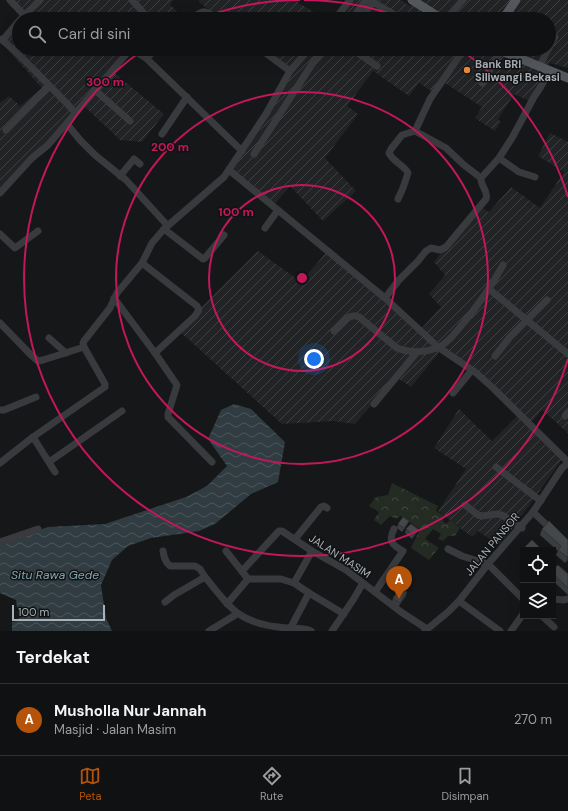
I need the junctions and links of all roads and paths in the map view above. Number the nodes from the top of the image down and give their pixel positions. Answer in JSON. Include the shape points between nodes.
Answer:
{"nodes":[{"id":1,"x":10,"y":0,"type":"edge"},
{"id":2,"x":40,"y":0,"type":"edge"},
{"id":3,"x":132,"y":0,"type":"edge"},
{"id":4,"x":350,"y":0,"type":"edge"},
{"id":5,"x":366,"y":0,"type":"edge"},
{"id":6,"x":412,"y":0,"type":"edge"},
{"id":7,"x":463,"y":0,"type":"edge"},
{"id":8,"x":516,"y":0,"type":"edge"},
{"id":9,"x":17,"y":12,"type":"edge"},
{"id":10,"x":27,"y":12,"type":"edge"},
{"id":11,"x":143,"y":12,"type":"edge"},
{"id":12,"x":341,"y":12,"type":"edge"},
{"id":13,"x":362,"y":12,"type":"edge"},
{"id":14,"x":363,"y":12,"type":"edge"},
{"id":15,"x":390,"y":12,"type":"edge"},
{"id":16,"x":431,"y":12,"type":"edge"},
{"id":17,"x":452,"y":12,"type":"edge"},
{"id":18,"x":508,"y":12,"type":"edge"},
{"id":19,"x":12,"y":28,"type":"edge"},
{"id":20,"x":2,"y":40,"type":"edge"},
{"id":21,"x":12,"y":50,"type":"edge"},
{"id":22,"x":18,"y":56,"type":"edge"},
{"id":23,"x":124,"y":56,"type":"edge"},
{"id":24,"x":143,"y":56,"type":"edge"},
{"id":25,"x":148,"y":56,"type":"edge"},
{"id":26,"x":270,"y":56,"type":"edge"},
{"id":27,"x":303,"y":56,"type":"edge"},
{"id":28,"x":319,"y":56,"type":"edge"},
{"id":29,"x":362,"y":56,"type":"edge"},
{"id":30,"x":459,"y":56,"type":"edge"},
{"id":31,"x":496,"y":56,"type":"edge"},
{"id":32,"x":514,"y":56,"type":"edge"},
{"id":33,"x":545,"y":56,"type":"edge"},
{"id":34,"x":146,"y":58,"type":"junction"},
{"id":35,"x":377,"y":66,"type":"dead end"},
{"id":36,"x":540,"y":66,"type":"junction"},
{"id":37,"x":550,"y":70,"type":"junction"},
{"id":38,"x":290,"y":71,"type":"junction"},
{"id":39,"x":568,"y":78,"type":"edge"},
{"id":40,"x":482,"y":83,"type":"dead end"},
{"id":41,"x":49,"y":86,"type":"junction"},
{"id":42,"x":95,"y":90,"type":"junction"},
{"id":43,"x":186,"y":97,"type":"junction"},
{"id":44,"x":75,"y":112,"type":"junction"},
{"id":45,"x":130,"y":121,"type":"dead end"},
{"id":46,"x":67,"y":124,"type":"junction"},
{"id":47,"x":6,"y":130,"type":"dead end"},
{"id":48,"x":415,"y":132,"type":"junction"},
{"id":49,"x":162,"y":134,"type":"dead end"},
{"id":50,"x":242,"y":151,"type":"junction"},
{"id":51,"x":254,"y":154,"type":"dead end"},
{"id":52,"x":499,"y":158,"type":"junction"},
{"id":53,"x":140,"y":164,"type":"dead end"},
{"id":54,"x":229,"y":170,"type":"junction"},
{"id":55,"x":120,"y":176,"type":"junction"},
{"id":56,"x":534,"y":177,"type":"dead end"},
{"id":57,"x":481,"y":178,"type":"junction"},
{"id":58,"x":0,"y":193,"type":"edge"},
{"id":59,"x":398,"y":199,"type":"dead end"},
{"id":60,"x":278,"y":210,"type":"junction"},
{"id":61,"x":165,"y":227,"type":"junction"},
{"id":62,"x":265,"y":228,"type":"dead end"},
{"id":63,"x":38,"y":231,"type":"dead end"},
{"id":64,"x":0,"y":234,"type":"edge"},
{"id":65,"x":224,"y":234,"type":"dead end"},
{"id":66,"x":142,"y":263,"type":"junction"},
{"id":67,"x":503,"y":266,"type":"dead end"},
{"id":68,"x":489,"y":289,"type":"junction"},
{"id":69,"x":114,"y":298,"type":"junction"},
{"id":70,"x":386,"y":298,"type":"junction"},
{"id":71,"x":547,"y":300,"type":"dead end"},
{"id":72,"x":527,"y":320,"type":"junction"},
{"id":73,"x":0,"y":323,"type":"edge"},
{"id":74,"x":334,"y":331,"type":"dead end"},
{"id":75,"x":49,"y":338,"type":"dead end"},
{"id":76,"x":84,"y":347,"type":"junction"},
{"id":77,"x":438,"y":347,"type":"junction"},
{"id":78,"x":417,"y":352,"type":"junction"},
{"id":79,"x":66,"y":353,"type":"junction"},
{"id":80,"x":155,"y":353,"type":"junction"},
{"id":81,"x":568,"y":354,"type":"edge"},
{"id":82,"x":495,"y":356,"type":"dead end"},
{"id":83,"x":472,"y":370,"type":"junction"},
{"id":84,"x":453,"y":393,"type":"dead end"},
{"id":85,"x":36,"y":397,"type":"dead end"},
{"id":86,"x":374,"y":404,"type":"dead end"},
{"id":87,"x":0,"y":410,"type":"edge"},
{"id":88,"x":122,"y":411,"type":"dead end"},
{"id":89,"x":33,"y":437,"type":"junction"},
{"id":90,"x":49,"y":462,"type":"junction"},
{"id":91,"x":212,"y":462,"type":"dead end"},
{"id":92,"x":568,"y":462,"type":"edge"},
{"id":93,"x":0,"y":463,"type":"edge"},
{"id":94,"x":496,"y":467,"type":"dead end"},
{"id":95,"x":55,"y":472,"type":"dead end"},
{"id":96,"x":541,"y":501,"type":"junction"},
{"id":97,"x":465,"y":505,"type":"dead end"},
{"id":98,"x":327,"y":508,"type":"dead end"},
{"id":99,"x":533,"y":512,"type":"junction"},
{"id":100,"x":521,"y":528,"type":"junction"},
{"id":101,"x":38,"y":529,"type":"dead end"},
{"id":102,"x":394,"y":529,"type":"dead end"},
{"id":103,"x":558,"y":535,"type":"edge"},
{"id":104,"x":294,"y":539,"type":"junction"},
{"id":105,"x":0,"y":542,"type":"edge"},
{"id":106,"x":448,"y":550,"type":"dead end"},
{"id":107,"x":163,"y":551,"type":"dead end"},
{"id":108,"x":226,"y":551,"type":"dead end"},
{"id":109,"x":312,"y":551,"type":"junction"},
{"id":110,"x":488,"y":564,"type":"junction"},
{"id":111,"x":242,"y":571,"type":"junction"},
{"id":112,"x":204,"y":577,"type":"junction"},
{"id":113,"x":248,"y":579,"type":"junction"},
{"id":114,"x":294,"y":582,"type":"junction"},
{"id":115,"x":362,"y":583,"type":"junction"},
{"id":116,"x":375,"y":592,"type":"junction"},
{"id":117,"x":309,"y":593,"type":"junction"},
{"id":118,"x":520,"y":595,"type":"edge"},
{"id":119,"x":556,"y":599,"type":"edge"},
{"id":120,"x":568,"y":599,"type":"edge"},
{"id":121,"x":459,"y":601,"type":"junction"},
{"id":122,"x":165,"y":602,"type":"dead end"},
{"id":123,"x":227,"y":604,"type":"junction"},
{"id":124,"x":237,"y":614,"type":"junction"},
{"id":125,"x":344,"y":614,"type":"junction"},
{"id":126,"x":520,"y":619,"type":"edge"},
{"id":127,"x":545,"y":619,"type":"edge"},
{"id":128,"x":554,"y":628,"type":"dead end"},
{"id":129,"x":290,"y":629,"type":"junction"},
{"id":130,"x":426,"y":630,"type":"edge"},
{"id":131,"x":209,"y":631,"type":"edge"},
{"id":132,"x":311,"y":631,"type":"edge"},
{"id":133,"x":332,"y":631,"type":"edge"},
{"id":134,"x":500,"y":631,"type":"edge"},
{"id":135,"x":512,"y":631,"type":"edge"}],
"edges":[{"from":1,"to":9,"type":"street"},
{"from":2,"to":10,"type":"street"},
{"from":3,"to":11,"type":"street"},
{"from":4,"to":12,"type":"street"},
{"from":5,"to":13,"type":"street"},
{"from":6,"to":16,"type":"main road"},
{"from":7,"to":17,"type":"street"},
{"from":8,"to":18,"type":"main road"},
{"from":14,"to":15,"type":"street","via":[[374,2]]},
{"from":19,"to":20,"type":"street"},
{"from":20,"to":21,"type":"street"},
{"from":22,"to":41,"type":"street"},
{"from":23,"to":42,"type":"street"},
{"from":24,"to":34,"type":"street"},
{"from":25,"to":34,"type":"street"},
{"from":26,"to":38,"type":"street"},
{"from":27,"to":38,"type":"street"},
{"from":28,"to":51,"type":"street"},
{"from":29,"to":35,"type":"street"},
{"from":30,"to":48,"type":"street","via":[[430,99]]},
{"from":31,"to":40,"type":"street"},
{"from":32,"to":36,"type":"main road"},
{"from":33,"to":36,"type":"street"},
{"from":34,"to":43,"type":"street"},
{"from":36,"to":37,"type":"main road"},
{"from":37,"to":39,"type":"main road"},
{"from":37,"to":52,"type":"street"},
{"from":38,"to":50,"type":"street"},
{"from":41,"to":44,"type":"street"},
{"from":41,"to":47,"type":"street"},
{"from":42,"to":44,"type":"street"},
{"from":42,"to":45,"type":"street"},
{"from":43,"to":49,"type":"street"},
{"from":43,"to":50,"type":"street"},
{"from":44,"to":46,"type":"street"},
{"from":46,"to":55,"type":"street","via":[[80,140]]},
{"from":46,"to":58,"type":"street"},
{"from":48,"to":57,"type":"street","via":[[446,148]]},
{"from":48,"to":59,"type":"street","via":[[402,135],[391,149],[391,156],[408,173]]},
{"from":50,"to":54,"type":"street"},
{"from":52,"to":56,"type":"street","via":[[519,172]]},
{"from":52,"to":57,"type":"street"},
{"from":53,"to":55,"type":"street","via":[[134,159]]},
{"from":54,"to":60,"type":"street"},
{"from":54,"to":61,"type":"street","via":[[200,199]]},
{"from":55,"to":61,"type":"street","via":[[148,203]]},
{"from":57,"to":70,"type":"street","via":[[487,193],[486,199],[446,247],[426,251]]},
{"from":60,"to":62,"type":"street"},
{"from":60,"to":70,"type":"street"},
{"from":61,"to":65,"type":"street","via":[[203,259]]},
{"from":61,"to":66,"type":"street","via":[[152,243]]},
{"from":63,"to":64,"type":"street","via":[[15,248]]},
{"from":66,"to":69,"type":"street"},
{"from":66,"to":80,"type":"street","via":[[199,310]]},
{"from":67,"to":68,"type":"street"},
{"from":68,"to":72,"type":"street"},
{"from":68,"to":77,"type":"street","via":[[453,335]]},
{"from":69,"to":76,"type":"street","via":[[110,308],[84,341]]},
{"from":69,"to":80,"type":"street"},
{"from":70,"to":77,"type":"street"},
{"from":71,"to":72,"type":"street"},
{"from":72,"to":81,"type":"street"},
{"from":72,"to":82,"type":"street"},
{"from":73,"to":79,"type":"street","via":[[38,361]]},
{"from":74,"to":78,"type":"street","via":[[354,315],[397,348]]},
{"from":75,"to":79,"type":"street"},
{"from":76,"to":79,"type":"street"},
{"from":76,"to":89,"type":"street","via":[[105,387]]},
{"from":77,"to":78,"type":"street"},
{"from":77,"to":83,"type":"street"},
{"from":78,"to":86,"type":"street"},
{"from":80,"to":91,"type":"street","via":[[177,386],[168,417]]},
{"from":83,"to":84,"type":"street"},
{"from":83,"to":92,"type":"street"},
{"from":85,"to":87,"type":"street"},
{"from":88,"to":90,"type":"street"},
{"from":89,"to":90,"type":"street"},
{"from":89,"to":93,"type":"street"},
{"from":90,"to":95,"type":"street"},
{"from":92,"to":96,"type":"street","name":"JALAN PANSOR"},
{"from":94,"to":96,"type":"street"},
{"from":96,"to":99,"type":"street","name":"JALAN PANSOR"},
{"from":97,"to":100,"type":"street","via":[[478,515],[502,515]]},
{"from":98,"to":104,"type":"street","via":[[321,507]]},
{"from":99,"to":100,"type":"street","name":"JALAN PANSOR"},
{"from":99,"to":103,"type":"street"},
{"from":100,"to":110,"type":"street","name":"JALAN PANSOR"},
{"from":101,"to":105,"type":"street"},
{"from":102,"to":116,"type":"street","via":[[391,540],[396,548],[403,551]]},
{"from":104,"to":109,"type":"street","name":"JALAN MASIM"},
{"from":104,"to":111,"type":"street","name":"JALAN MASIM","via":[[279,531]]},
{"from":106,"to":110,"type":"street"},
{"from":107,"to":112,"type":"street","via":[[170,566],[196,566]]},
{"from":108,"to":111,"type":"street"},
{"from":109,"to":114,"type":"street"},
{"from":109,"to":115,"type":"street","name":"JALAN MASIM","via":[[346,570]]},
{"from":110,"to":118,"type":"street"},
{"from":110,"to":121,"type":"street","name":"JALAN PANSOR"},
{"from":111,"to":113,"type":"street"},
{"from":112,"to":122,"type":"street"},
{"from":112,"to":123,"type":"street"},
{"from":113,"to":114,"type":"street","via":[[281,579]]},
{"from":113,"to":123,"type":"street"},
{"from":114,"to":117,"type":"street"},
{"from":115,"to":116,"type":"street","name":"JALAN MASIM"},
{"from":115,"to":125,"type":"street"},
{"from":116,"to":130,"type":"street","name":"JALAN MASIM"},
{"from":117,"to":125,"type":"street"},
{"from":117,"to":129,"type":"street"},
{"from":119,"to":120,"type":"street"},
{"from":121,"to":130,"type":"street","name":"JALAN PANSOR"},
{"from":121,"to":134,"type":"street"},
{"from":123,"to":124,"type":"street"},
{"from":124,"to":129,"type":"street","via":[[258,624]]},
{"from":124,"to":131,"type":"street"},
{"from":125,"to":133,"type":"street"},
{"from":126,"to":135,"type":"street"},
{"from":127,"to":128,"type":"street"},
{"from":129,"to":132,"type":"street"}]}
